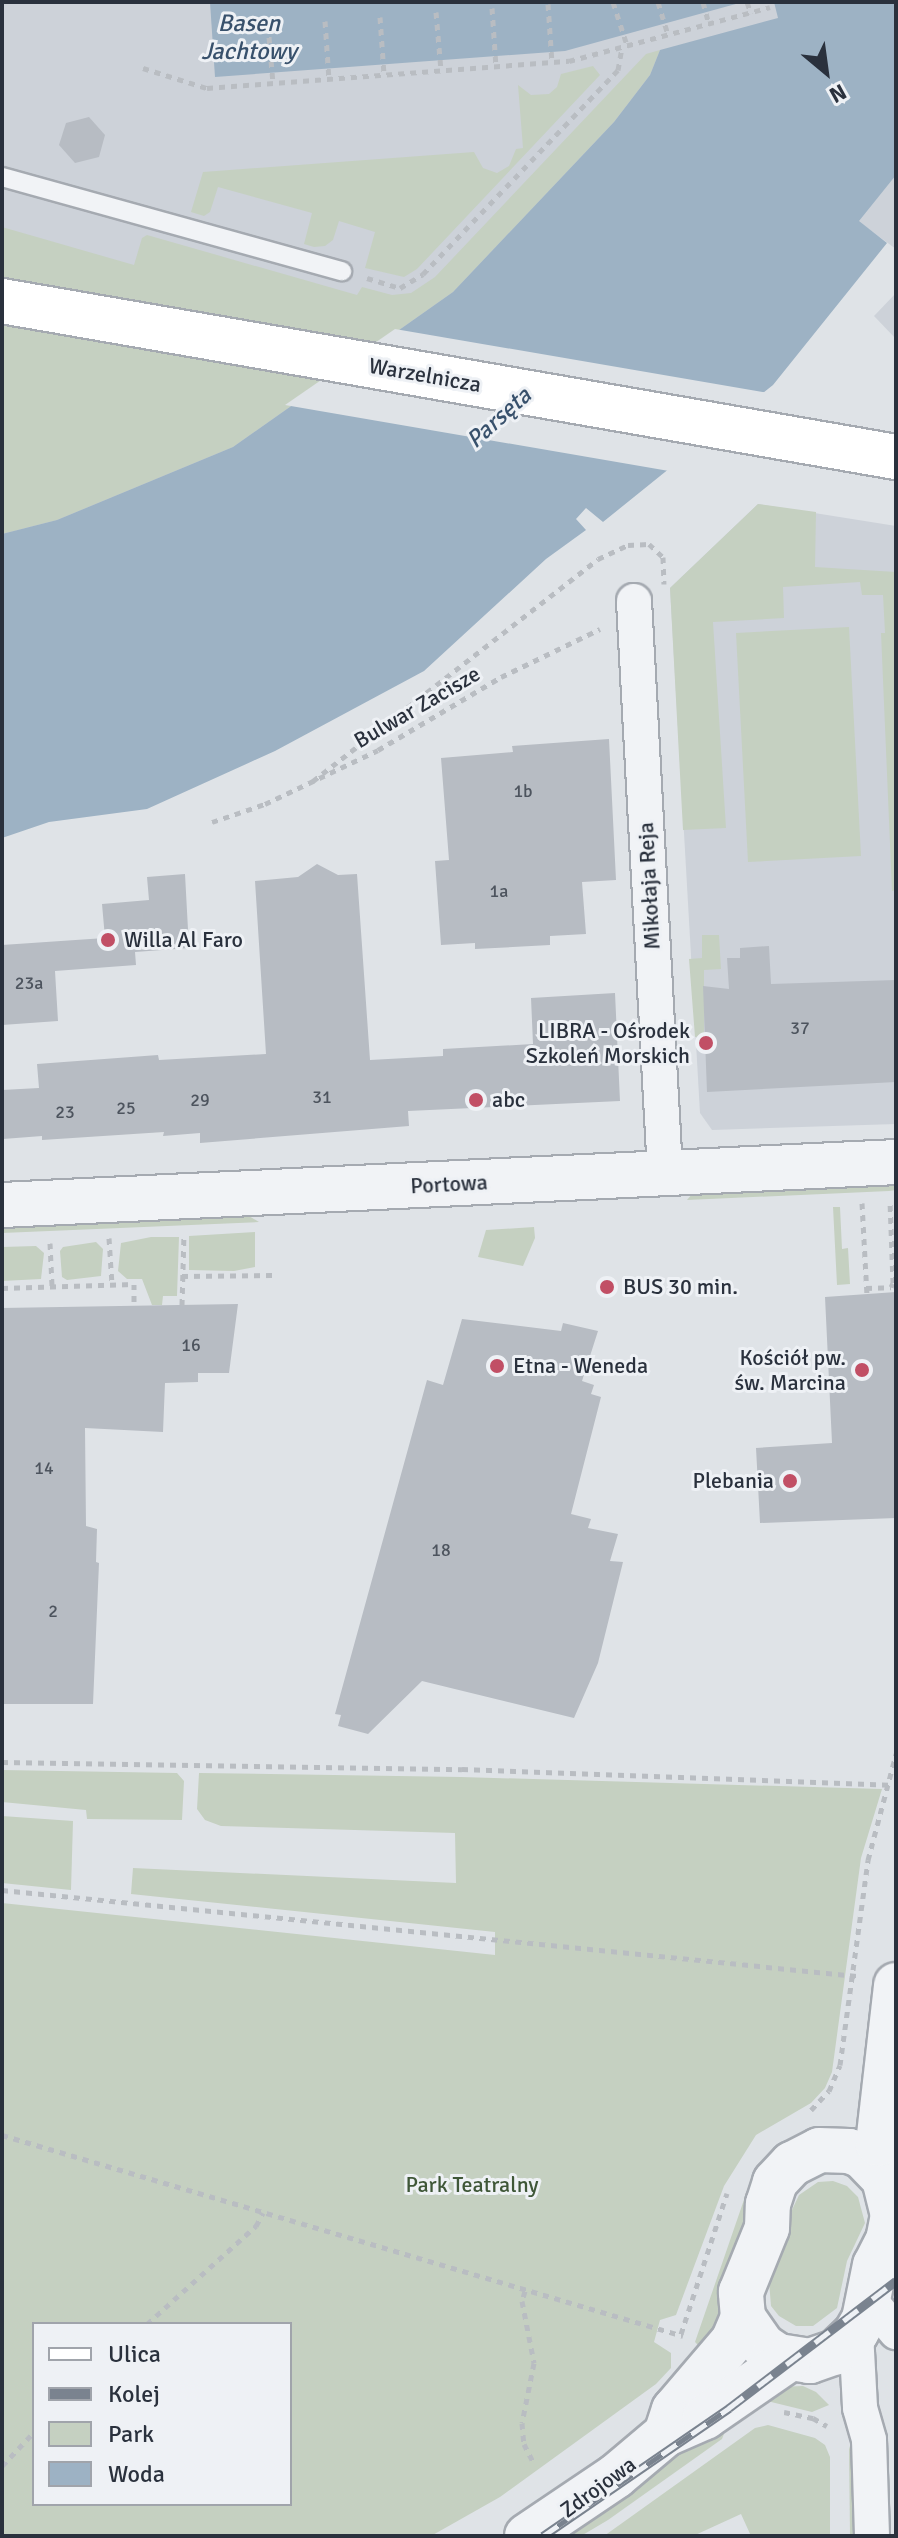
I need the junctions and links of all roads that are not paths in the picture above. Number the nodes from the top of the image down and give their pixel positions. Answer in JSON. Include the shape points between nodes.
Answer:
{"nodes":[{"id":1,"x":2,"y":177,"type":"edge"},
{"id":2,"x":342,"y":271,"type":"road end"},
{"id":3,"x":2,"y":301,"type":"edge"},
{"id":4,"x":896,"y":457,"type":"edge"},
{"id":5,"x":634,"y":608,"type":"road end"},
{"id":6,"x":665,"y":1172,"type":"junction"},
{"id":7,"x":893,"y":1180,"type":"edge"},
{"id":8,"x":2,"y":1205,"type":"edge"},
{"id":9,"x":881,"y":1981,"type":"edge"},
{"id":10,"x":886,"y":2057,"type":"junction"},
{"id":11,"x":813,"y":2131,"type":"junction"},
{"id":12,"x":891,"y":2202,"type":"edge"},
{"id":13,"x":743,"y":2317,"type":"junction"},
{"id":14,"x":874,"y":2321,"type":"edge"},
{"id":15,"x":800,"y":2360,"type":"junction"},
{"id":16,"x":860,"y":2408,"type":"junction"},
{"id":17,"x":666,"y":2434,"type":"junction"},
{"id":18,"x":527,"y":2536,"type":"edge"},
{"id":19,"x":872,"y":2536,"type":"edge"}],
"edges":[{"from":1,"to":2,"type":"lane"},
{"from":3,"to":4,"type":"main road","name":"Warzelnicza"},
{"from":5,"to":6,"type":"street","name":"Mikołaja Reja"},
{"from":6,"to":7,"type":"street","name":"Portowa"},
{"from":6,"to":8,"type":"street","name":"Portowa"},
{"from":9,"to":10,"type":"street"},
{"from":10,"to":11,"type":"street","via":[[859,2112]]},
{"from":10,"to":12,"type":"street","via":[[878,2144]]},
{"from":11,"to":12,"type":"street","via":[[862,2156]]},
{"from":11,"to":13,"type":"street","via":[[775,2182],[762,2241],[743,2282]]},
{"from":12,"to":14,"type":"street","via":[[888,2240],[875,2265]]},
{"from":13,"to":15,"type":"street","via":[[763,2346]]},
{"from":13,"to":17,"type":"street","name":"Zdrojowa","via":[[733,2341],[674,2410]]},
{"from":14,"to":15,"type":"street","name":"Zdrojowa","via":[[836,2352]]},
{"from":14,"to":16,"type":"street"},
{"from":15,"to":16,"type":"street"},
{"from":15,"to":17,"type":"street","name":"Zdrojowa"},
{"from":16,"to":19,"type":"street","via":[[869,2440]]},
{"from":17,"to":18,"type":"street","name":"Zdrojowa","via":[[616,2476]]}]}
